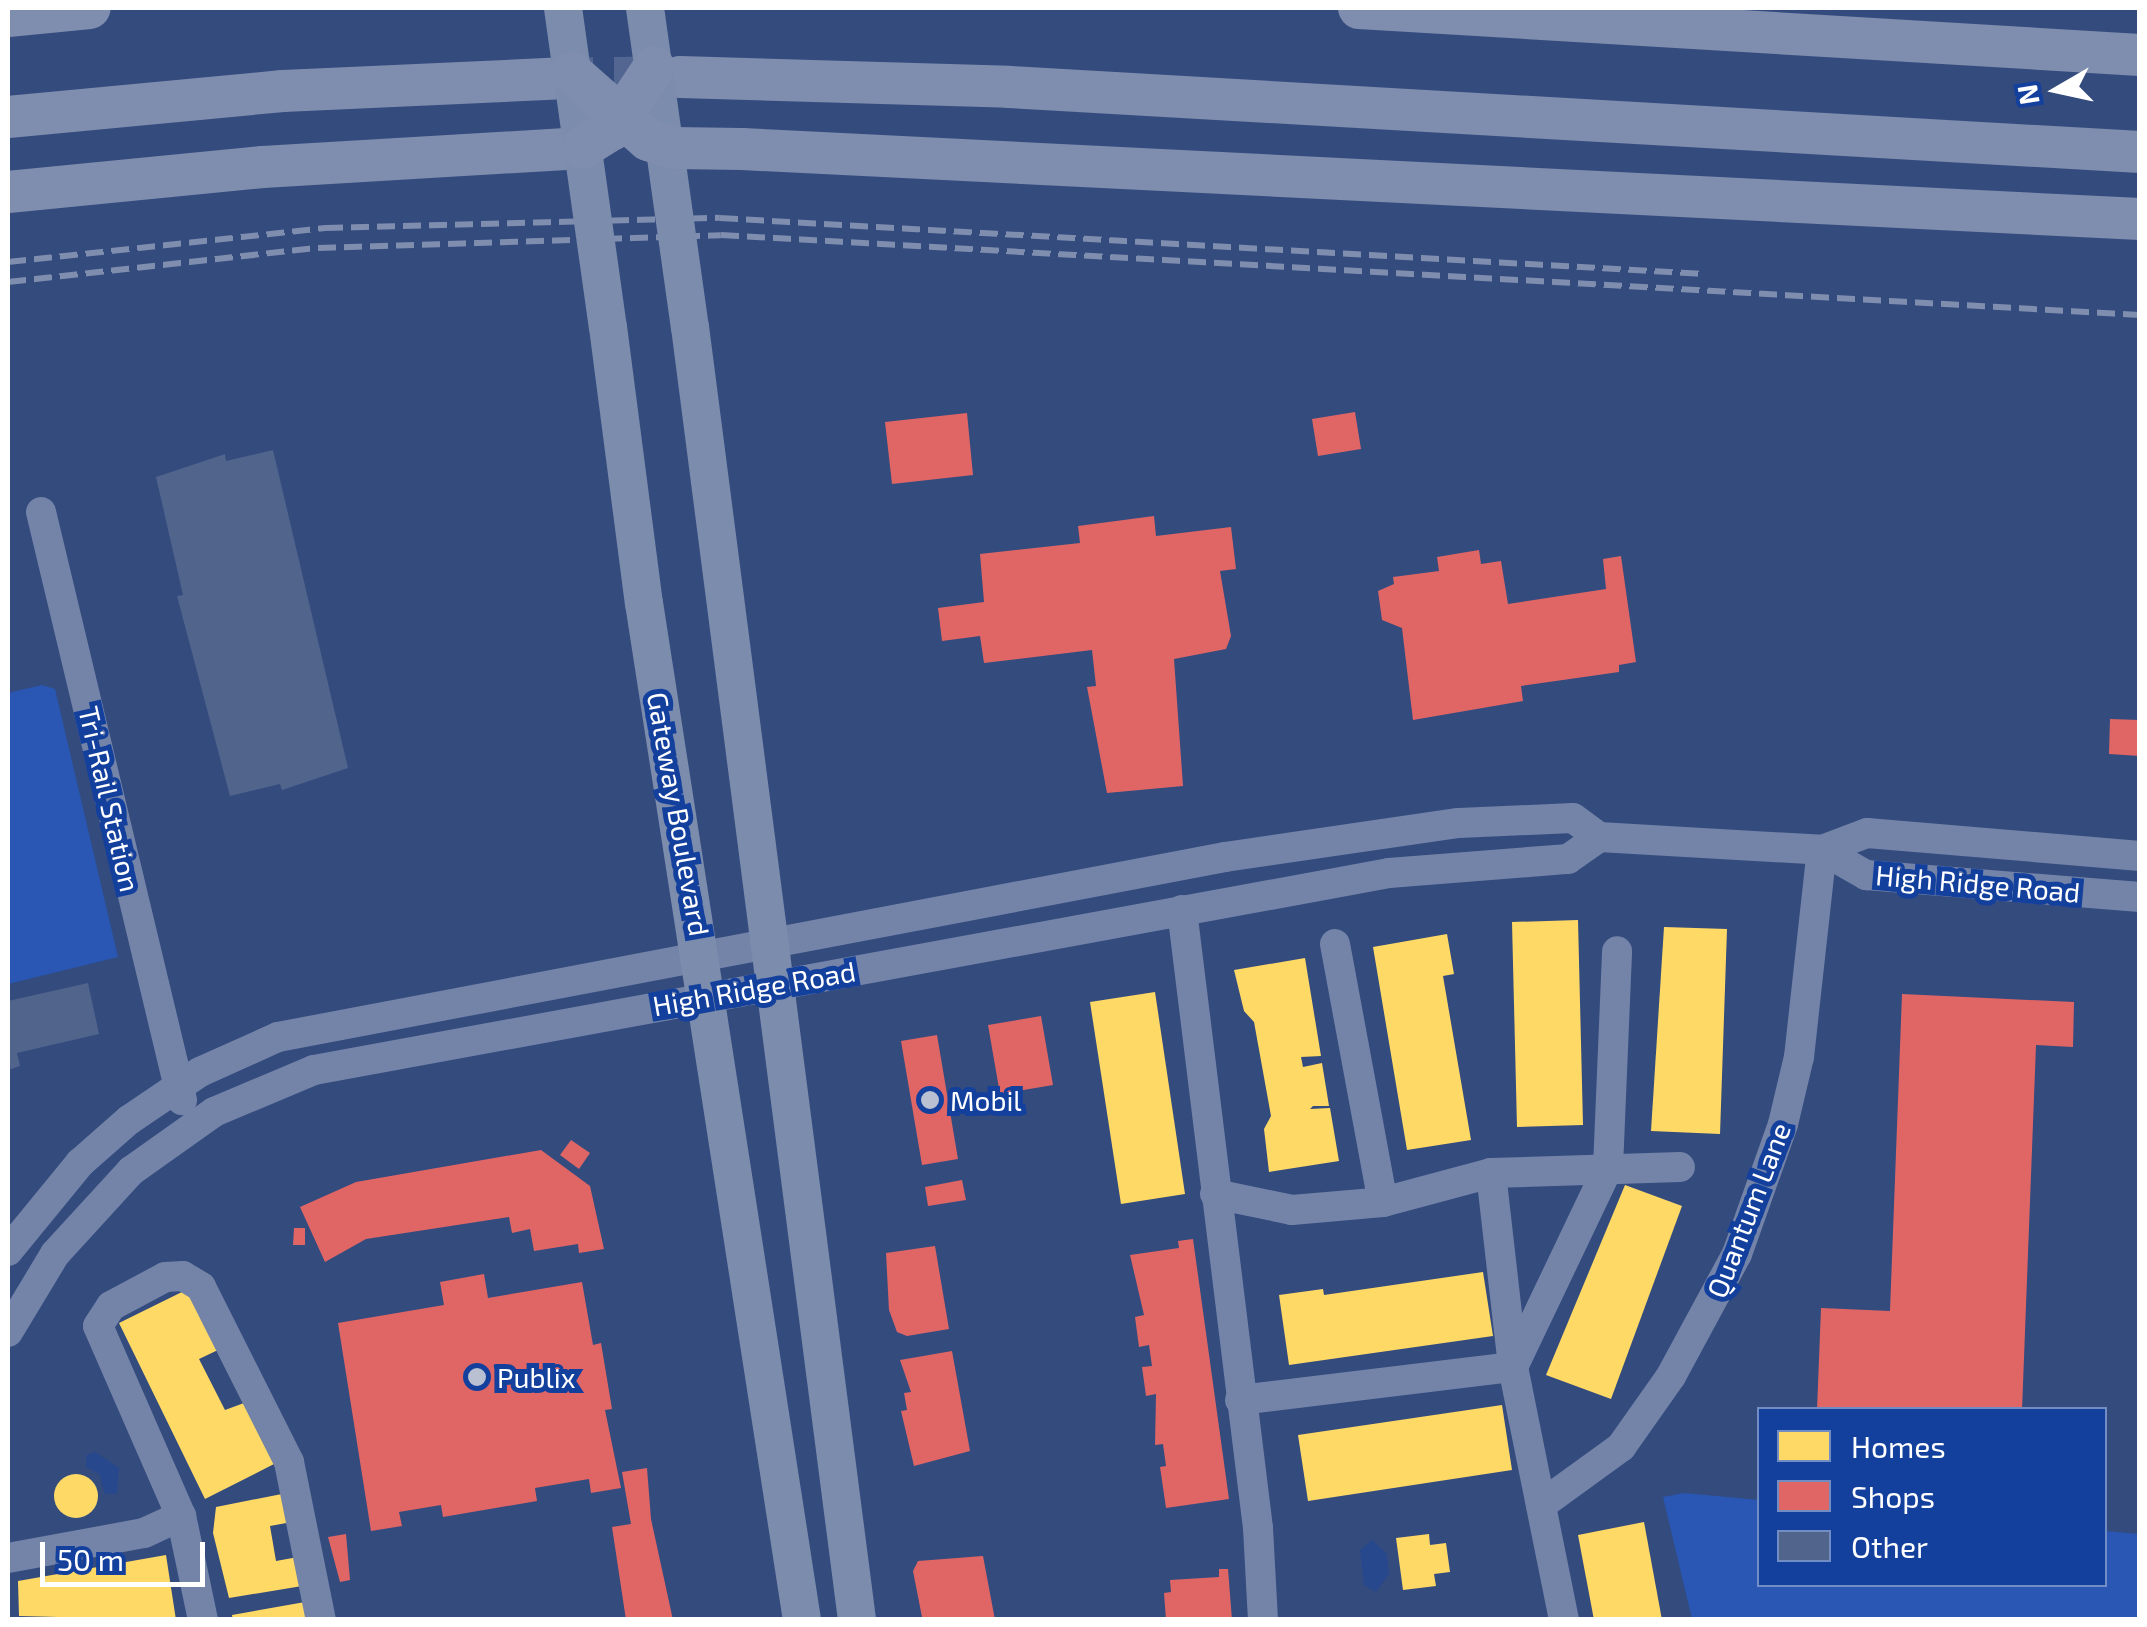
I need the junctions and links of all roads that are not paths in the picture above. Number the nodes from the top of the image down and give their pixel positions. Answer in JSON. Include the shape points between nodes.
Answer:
{"nodes":[{"id":1,"x":90,"y":8,"type":"edge"},
{"id":2,"x":563,"y":8,"type":"edge"},
{"id":3,"x":645,"y":8,"type":"edge"},
{"id":4,"x":1359,"y":8,"type":"edge"},
{"id":5,"x":8,"y":16,"type":"edge"},
{"id":6,"x":2140,"y":55,"type":"edge"},
{"id":7,"x":667,"y":72,"type":"junction"},
{"id":8,"x":561,"y":76,"type":"junction"},
{"id":9,"x":8,"y":116,"type":"edge"},
{"id":10,"x":620,"y":120,"type":"junction"},
{"id":11,"x":665,"y":146,"type":"junction"},
{"id":12,"x":571,"y":150,"type":"junction"},
{"id":13,"x":2140,"y":152,"type":"edge"},
{"id":14,"x":8,"y":192,"type":"edge"},
{"id":15,"x":2140,"y":219,"type":"edge"},
{"id":16,"x":41,"y":512,"type":"dead end"},
{"id":17,"x":1599,"y":837,"type":"junction"},
{"id":18,"x":1320,"y":842,"type":"junction"},
{"id":19,"x":1822,"y":850,"type":"junction"},
{"id":20,"x":2140,"y":856,"type":"edge"},
{"id":21,"x":1326,"y":884,"type":"junction"},
{"id":22,"x":2140,"y":897,"type":"edge"},
{"id":23,"x":1182,"y":910,"type":"junction"},
{"id":24,"x":770,"y":943,"type":"junction"},
{"id":25,"x":1334,"y":944,"type":"dead end"},
{"id":26,"x":1617,"y":951,"type":"dead end"},
{"id":27,"x":703,"y":956,"type":"junction"},
{"id":28,"x":776,"y":985,"type":"junction"},
{"id":29,"x":709,"y":996,"type":"junction"},
{"id":30,"x":178,"y":1085,"type":"junction"},
{"id":31,"x":190,"y":1127,"type":"junction"},
{"id":32,"x":1680,"y":1167,"type":"dead end"},
{"id":33,"x":1608,"y":1168,"type":"junction"},
{"id":34,"x":1491,"y":1174,"type":"junction"},
{"id":35,"x":1215,"y":1194,"type":"junction"},
{"id":36,"x":1382,"y":1202,"type":"junction"},
{"id":37,"x":8,"y":1254,"type":"edge"},
{"id":38,"x":38,"y":1278,"type":"junction"},
{"id":39,"x":8,"y":1332,"type":"edge"},
{"id":40,"x":1513,"y":1367,"type":"junction"},
{"id":41,"x":1240,"y":1400,"type":"junction"},
{"id":42,"x":785,"y":1505,"type":"junction"},
{"id":43,"x":1541,"y":1505,"type":"junction"},
{"id":44,"x":181,"y":1516,"type":"junction"},
{"id":45,"x":844,"y":1516,"type":"junction"},
{"id":46,"x":8,"y":1558,"type":"edge"},
{"id":47,"x":202,"y":1620,"type":"edge"},
{"id":48,"x":321,"y":1620,"type":"edge"},
{"id":49,"x":802,"y":1620,"type":"edge"},
{"id":50,"x":857,"y":1620,"type":"edge"},
{"id":51,"x":1263,"y":1620,"type":"edge"},
{"id":52,"x":1564,"y":1620,"type":"edge"}],
"edges":[{"from":1,"to":5,"type":"highway"},
{"from":2,"to":8,"type":"main road","name":"Gateway Boulevard","bridge":true},
{"from":3,"to":7,"type":"main road","bridge":true},
{"from":4,"to":6,"type":"highway"},
{"from":7,"to":10,"type":"highway","bridge":true},
{"from":7,"to":11,"type":"main road","bridge":true},
{"from":7,"to":13,"type":"highway"},
{"from":8,"to":9,"type":"highway","via":[[264,92]]},
{"from":8,"to":10,"type":"highway","bridge":true},
{"from":8,"to":12,"type":"main road","name":"Gateway Boulevard","bridge":true},
{"from":10,"to":11,"type":"highway","bridge":true},
{"from":10,"to":12,"type":"highway","bridge":true},
{"from":11,"to":15,"type":"highway","bridge":true},
{"from":11,"to":24,"type":"main road","bridge":true},
{"from":12,"to":14,"type":"highway","via":[[280,166]]},
{"from":12,"to":27,"type":"main road","name":"Gateway Boulevard","bridge":true,"via":[[608,327],[644,603]]},
{"from":16,"to":30,"type":"street","name":"Tri-Rail Station"},
{"from":17,"to":18,"type":"street","name":"High Ridge Road","via":[[1573,818],[1459,823]]},
{"from":17,"to":19,"type":"street","name":"High Ridge Road"},
{"from":17,"to":21,"type":"street","name":"High Ridge Road","via":[[1568,859],[1458,864]]},
{"from":18,"to":21,"type":"street"},
{"from":18,"to":24,"type":"street","name":"High Ridge Road"},
{"from":19,"to":20,"type":"street","name":"High Ridge Road","via":[[1867,834]]},
{"from":19,"to":22,"type":"street","name":"High Ridge Road","via":[[1866,875]]},
{"from":19,"to":43,"type":"street","name":"Quantum Lane","via":[[1799,1057],[1784,1124],[1737,1254],[1672,1376],[1621,1447]]},
{"from":21,"to":23,"type":"street","name":"High Ridge Road"},
{"from":23,"to":28,"type":"street","name":"High Ridge Road"},
{"from":23,"to":35,"type":"street"},
{"from":24,"to":27,"type":"street","name":"High Ridge Road"},
{"from":24,"to":28,"type":"main road"},
{"from":25,"to":36,"type":"street"},
{"from":26,"to":33,"type":"street"},
{"from":27,"to":29,"type":"main road","name":"Gateway Boulevard"},
{"from":27,"to":30,"type":"street","name":"High Ridge Road","via":[[321,1025],[268,1041]]},
{"from":28,"to":29,"type":"street","name":"High Ridge Road"},
{"from":28,"to":45,"type":"main road"},
{"from":29,"to":31,"type":"street","name":"High Ridge Road","via":[[334,1064],[245,1096]]},
{"from":29,"to":42,"type":"main road","name":"Gateway Boulevard"},
{"from":30,"to":31,"type":"street","name":"Tri-Rail Station"},
{"from":30,"to":37,"type":"street","name":"High Ridge Road","via":[[80,1163]]},
{"from":31,"to":38,"type":"street","name":"High Ridge Road","via":[[116,1184]]},
{"from":32,"to":33,"type":"street"},
{"from":33,"to":34,"type":"street"},
{"from":33,"to":40,"type":"street"},
{"from":34,"to":36,"type":"street"},
{"from":34,"to":40,"type":"street"},
{"from":35,"to":36,"type":"street","via":[[1292,1210]]},
{"from":35,"to":41,"type":"street"},
{"from":37,"to":38,"type":"street"},
{"from":38,"to":39,"type":"street","name":"High Ridge Road"},
{"from":40,"to":41,"type":"street"},
{"from":40,"to":43,"type":"street"},
{"from":41,"to":51,"type":"street"},
{"from":42,"to":45,"type":"main road"},
{"from":42,"to":49,"type":"main road","name":"Gateway Boulevard"},
{"from":43,"to":52,"type":"street"},
{"from":44,"to":46,"type":"street","via":[[144,1533]]},
{"from":44,"to":47,"type":"street"},
{"from":44,"to":48,"type":"street","via":[[98,1326],[110,1306],[183,1276],[200,1287],[300,1491]]},
{"from":45,"to":50,"type":"main road"}]}
